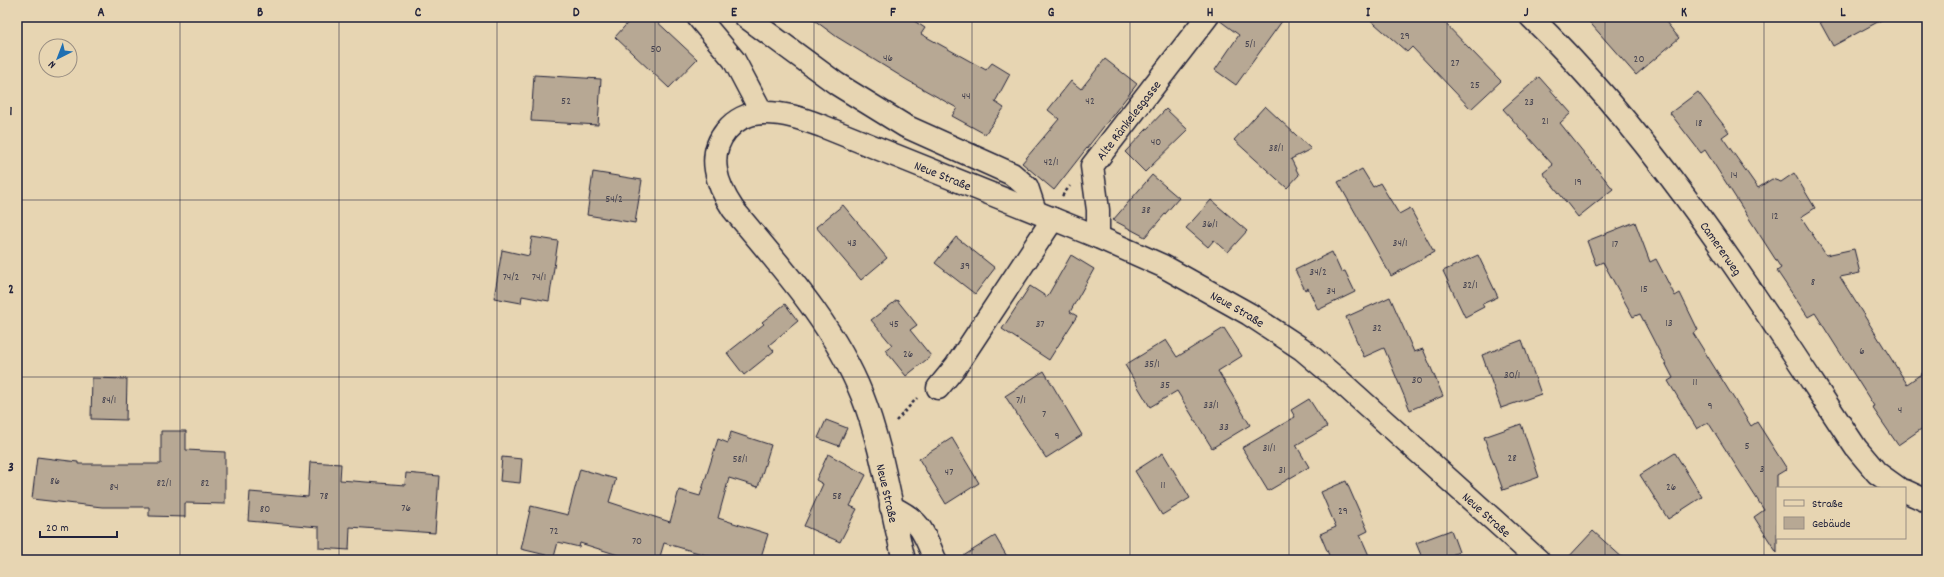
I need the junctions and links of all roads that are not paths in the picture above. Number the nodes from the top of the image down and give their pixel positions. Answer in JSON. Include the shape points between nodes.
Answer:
{"nodes":[{"id":1,"x":698,"y":17,"type":"edge"},
{"id":2,"x":746,"y":17,"type":"edge"},
{"id":3,"x":1207,"y":17,"type":"edge"},
{"id":4,"x":1532,"y":17,"type":"edge"},
{"id":5,"x":762,"y":112,"type":"junction"},
{"id":6,"x":1044,"y":215,"type":"junction"},
{"id":7,"x":1098,"y":237,"type":"junction"},
{"id":8,"x":938,"y":388,"type":"road end"},
{"id":9,"x":1897,"y":487,"type":"edge"},
{"id":10,"x":1906,"y":491,"type":"edge"},
{"id":11,"x":1927,"y":501,"type":"edge"},
{"id":12,"x":891,"y":507,"type":"junction"},
{"id":13,"x":904,"y":560,"type":"edge"},
{"id":14,"x":935,"y":560,"type":"edge"},
{"id":15,"x":1538,"y":560,"type":"edge"}],
"edges":[{"from":1,"to":5,"type":"street","via":[[734,60]]},
{"from":2,"to":6,"type":"street","via":[[837,84],[905,126],[1012,174],[1026,188]]},
{"from":3,"to":7,"type":"street","name":"Alte Ränkelesgasse","via":[[1092,166],[1098,210]]},
{"from":4,"to":9,"type":"street","name":"Camererweg","via":[[1647,146],[1731,259],[1856,448],[1877,473]]},
{"from":5,"to":6,"type":"street","name":"Neue Straße","via":[[786,115],[822,126]]},
{"from":5,"to":12,"type":"street","name":"Neue Straße","via":[[734,122],[724,133],[716,156],[715,169],[718,179],[730,204],[805,298],[839,348],[862,395],[877,442]]},
{"from":6,"to":7,"type":"street","name":"Neue Straße"},
{"from":6,"to":8,"type":"street","via":[[959,361]]},
{"from":7,"to":15,"type":"street","name":"Neue Straße","via":[[1163,266],[1207,290],[1302,349],[1395,429]]},
{"from":10,"to":11,"type":"street"},
{"from":12,"to":13,"type":"street","name":"Neue Straße"},
{"from":12,"to":14,"type":"street","via":[[915,521]]}]}
